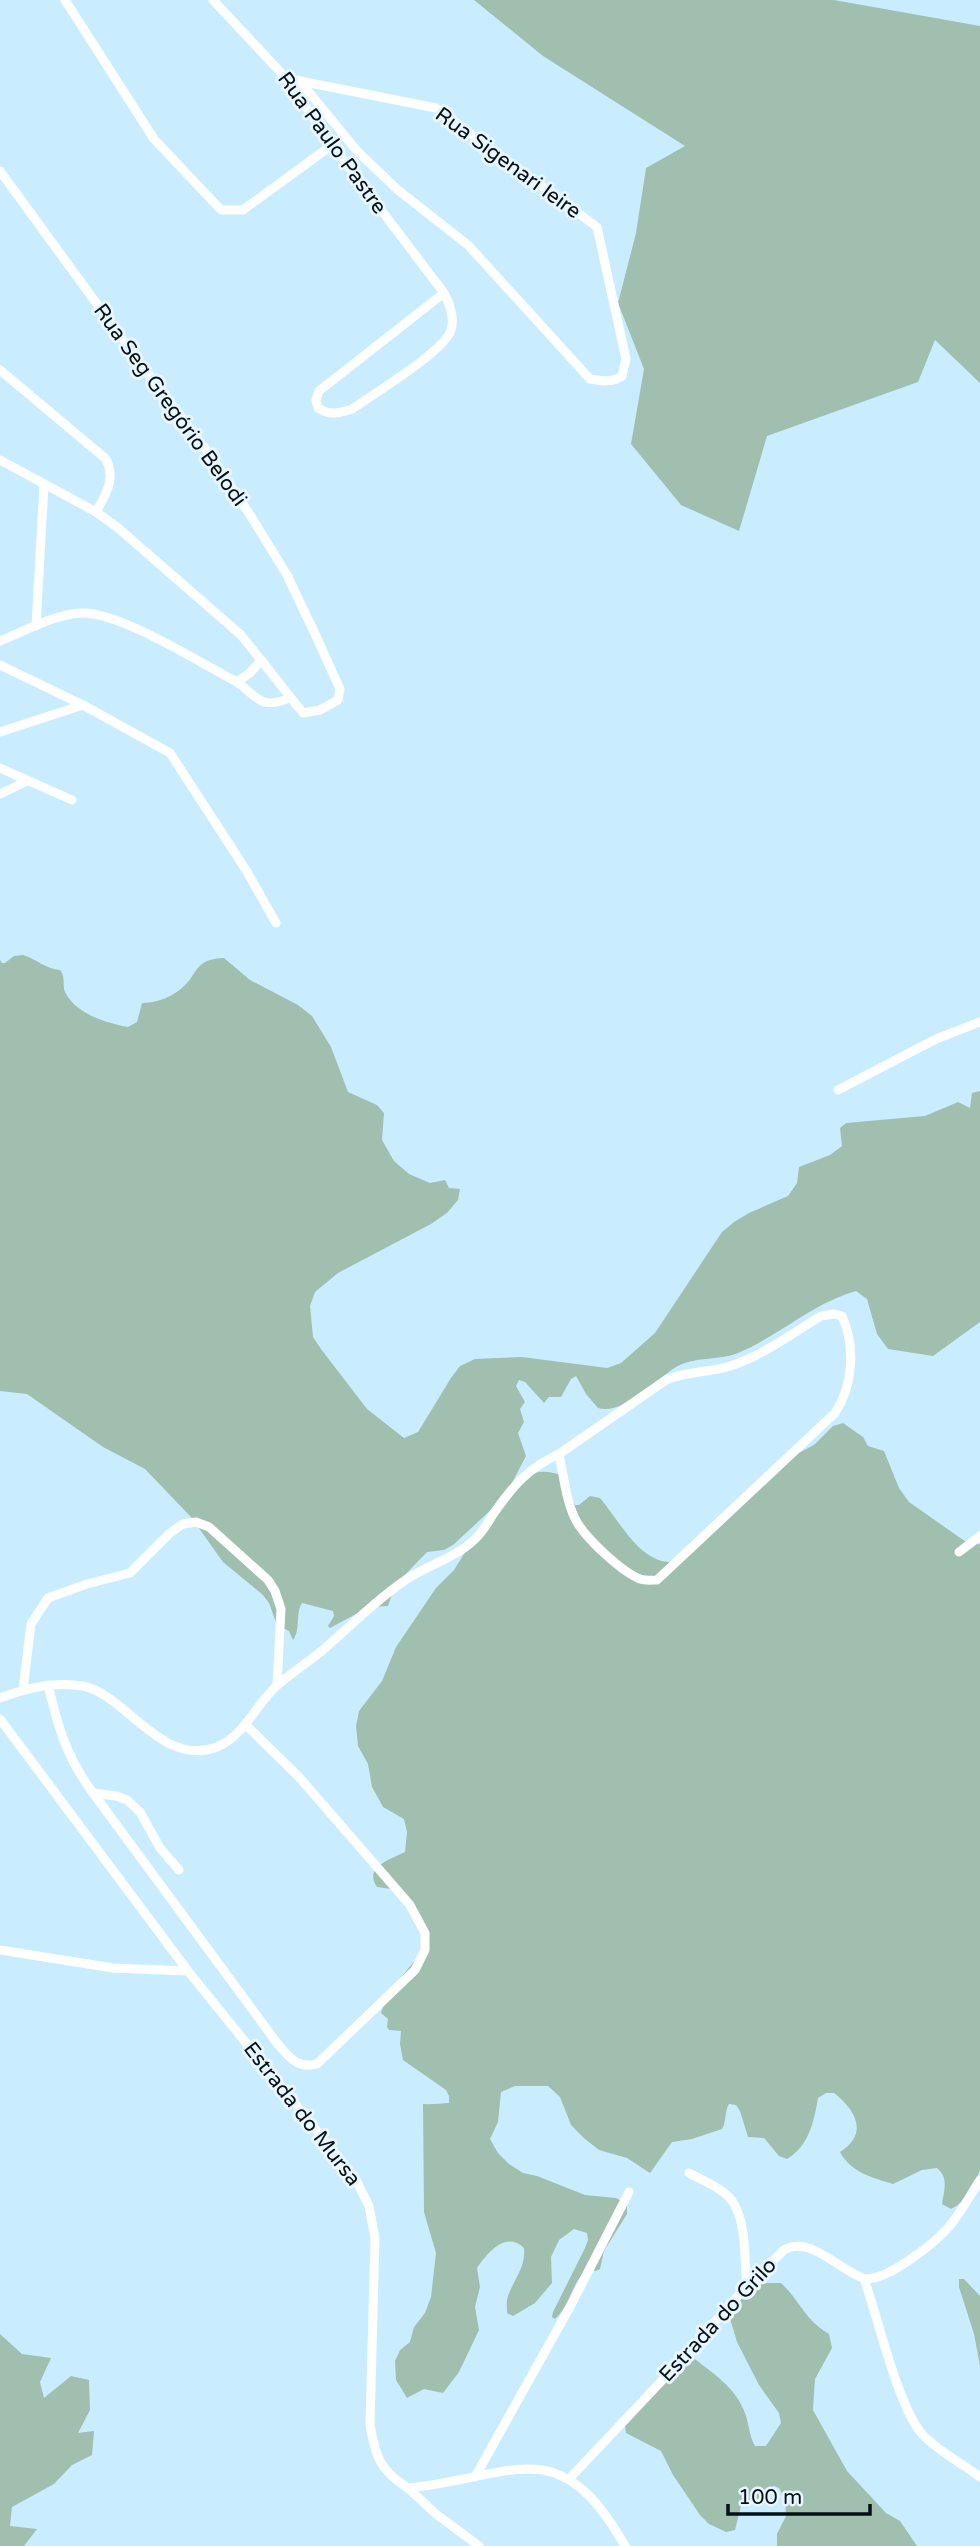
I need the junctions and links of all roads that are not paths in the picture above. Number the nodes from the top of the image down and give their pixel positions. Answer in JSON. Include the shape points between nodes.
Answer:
{"nodes":[{"id":1,"x":65,"y":0,"type":"edge"},
{"id":2,"x":214,"y":0,"type":"edge"},
{"id":3,"x":286,"y":78,"type":"junction"},
{"id":4,"x":300,"y":81,"type":"junction"},
{"id":5,"x":332,"y":145,"type":"junction"},
{"id":6,"x":0,"y":172,"type":"edge"},
{"id":7,"x":444,"y":293,"type":"junction"},
{"id":8,"x":0,"y":370,"type":"edge"},
{"id":9,"x":0,"y":460,"type":"edge"},
{"id":10,"x":44,"y":485,"type":"junction"},
{"id":11,"x":96,"y":512,"type":"junction"},
{"id":12,"x":36,"y":626,"type":"junction"},
{"id":13,"x":0,"y":641,"type":"edge"},
{"id":14,"x":261,"y":660,"type":"junction"},
{"id":15,"x":0,"y":665,"type":"edge"},
{"id":16,"x":237,"y":682,"type":"junction"},
{"id":17,"x":289,"y":698,"type":"junction"},
{"id":18,"x":83,"y":705,"type":"junction"},
{"id":19,"x":0,"y":733,"type":"edge"},
{"id":20,"x":0,"y":768,"type":"edge"},
{"id":21,"x":27,"y":780,"type":"junction"},
{"id":22,"x":0,"y":794,"type":"edge"},
{"id":23,"x":72,"y":800,"type":"dead end"},
{"id":24,"x":276,"y":923,"type":"dead end"},
{"id":25,"x":980,"y":1022,"type":"edge"},
{"id":26,"x":838,"y":1090,"type":"dead end"},
{"id":27,"x":559,"y":1454,"type":"junction"},
{"id":28,"x":980,"y":1536,"type":"edge"},
{"id":29,"x":959,"y":1552,"type":"dead end"},
{"id":30,"x":48,"y":1685,"type":"junction"},
{"id":31,"x":277,"y":1685,"type":"junction"},
{"id":32,"x":23,"y":1690,"type":"junction"},
{"id":33,"x":0,"y":1698,"type":"edge"},
{"id":34,"x":0,"y":1719,"type":"edge"},
{"id":35,"x":246,"y":1725,"type":"junction"},
{"id":36,"x":93,"y":1793,"type":"junction"},
{"id":37,"x":180,"y":1870,"type":"dead end"},
{"id":38,"x":0,"y":1950,"type":"edge"},
{"id":39,"x":188,"y":1971,"type":"junction"},
{"id":40,"x":689,"y":2173,"type":"dead end"},
{"id":41,"x":980,"y":2180,"type":"edge"},
{"id":42,"x":629,"y":2192,"type":"dead end"},
{"id":43,"x":864,"y":2279,"type":"junction"},
{"id":44,"x":747,"y":2286,"type":"junction"},
{"id":45,"x":475,"y":2477,"type":"junction"},
{"id":46,"x":980,"y":2477,"type":"edge"},
{"id":47,"x":570,"y":2478,"type":"junction"},
{"id":48,"x":408,"y":2488,"type":"junction"},
{"id":49,"x":479,"y":2546,"type":"edge"},
{"id":50,"x":625,"y":2546,"type":"edge"}],
"edges":[{"from":1,"to":5,"type":"street","via":[[154,139],[221,210],[243,210]]},
{"from":2,"to":3,"type":"street","name":"Rua Paulo Pastre"},
{"from":3,"to":4,"type":"street","name":"Rua Sigenari Ieire"},
{"from":3,"to":5,"type":"street","name":"Rua Paulo Pastre"},
{"from":4,"to":4,"type":"street","name":"Rua Sigenari Ieire","via":[[436,108],[597,227],[626,359],[622,376],[590,379],[468,245],[357,151]]},
{"from":5,"to":7,"type":"street","name":"Rua Paulo Pastre"},
{"from":6,"to":17,"type":"street","name":"Rua Seg Gregório Belodi","via":[[218,466],[287,575],[340,689],[338,700],[310,713],[299,710]]},
{"from":7,"to":7,"type":"street","name":"Rua Paulo Pastre","via":[[452,320],[447,339],[352,410],[338,414],[318,408],[319,391]]},
{"from":8,"to":11,"type":"street","via":[[106,459],[110,480]]},
{"from":9,"to":10,"type":"street"},
{"from":10,"to":11,"type":"street"},
{"from":10,"to":12,"type":"street"},
{"from":11,"to":14,"type":"street","via":[[220,615]]},
{"from":12,"to":13,"type":"street"},
{"from":12,"to":16,"type":"street","via":[[81,613],[112,618]]},
{"from":14,"to":16,"type":"street"},
{"from":14,"to":17,"type":"street"},
{"from":15,"to":18,"type":"street"},
{"from":16,"to":17,"type":"street","via":[[270,705]]},
{"from":18,"to":19,"type":"street"},
{"from":18,"to":24,"type":"street","via":[[170,753]]},
{"from":20,"to":21,"type":"street"},
{"from":21,"to":22,"type":"street"},
{"from":21,"to":23,"type":"street"},
{"from":25,"to":26,"type":"street","via":[[936,1039]]},
{"from":27,"to":27,"type":"street","via":[[666,1380],[730,1366],[821,1315],[842,1317],[849,1331],[849,1384],[835,1413],[657,1580],[643,1581],[630,1574],[578,1524]]},
{"from":27,"to":31,"type":"street","via":[[540,1463],[511,1489],[474,1540],[390,1591]]},
{"from":28,"to":29,"type":"street"},
{"from":30,"to":32,"type":"street"},
{"from":30,"to":35,"type":"street","via":[[85,1686],[156,1737],[192,1749],[218,1746]]},
{"from":30,"to":36,"type":"street","via":[[62,1741]]},
{"from":31,"to":32,"type":"street","via":[[281,1609],[275,1591],[209,1527],[196,1522],[170,1533],[130,1573],[48,1598],[31,1624]]},
{"from":31,"to":35,"type":"street"},
{"from":32,"to":33,"type":"street"},
{"from":34,"to":39,"type":"street","name":"Estrada do Mursa"},
{"from":35,"to":36,"type":"street","via":[[299,1777],[410,1905],[425,1933],[425,1950],[415,1970],[317,2064],[295,2063],[277,2043]]},
{"from":36,"to":37,"type":"street","via":[[127,1800]]},
{"from":38,"to":39,"type":"street","via":[[113,1968]]},
{"from":39,"to":48,"type":"street","name":"Estrada do Mursa","via":[[340,2158],[369,2206],[376,2278],[372,2436],[387,2473]]},
{"from":40,"to":44,"type":"street","via":[[734,2203],[741,2224]]},
{"from":41,"to":43,"type":"street","via":[[964,2208],[937,2238],[897,2268]]},
{"from":42,"to":45,"type":"street"},
{"from":43,"to":44,"type":"street","name":"Estrada do Grilo","via":[[795,2246],[784,2250]]},
{"from":43,"to":46,"type":"street","via":[[916,2425],[926,2438]]},
{"from":44,"to":47,"type":"street","name":"Estrada do Grilo"},
{"from":45,"to":47,"type":"street","via":[[539,2468]]},
{"from":45,"to":48,"type":"street"},
{"from":47,"to":50,"type":"street","via":[[604,2511]]},
{"from":48,"to":49,"type":"street","name":"Estrada do Mursa"}]}
